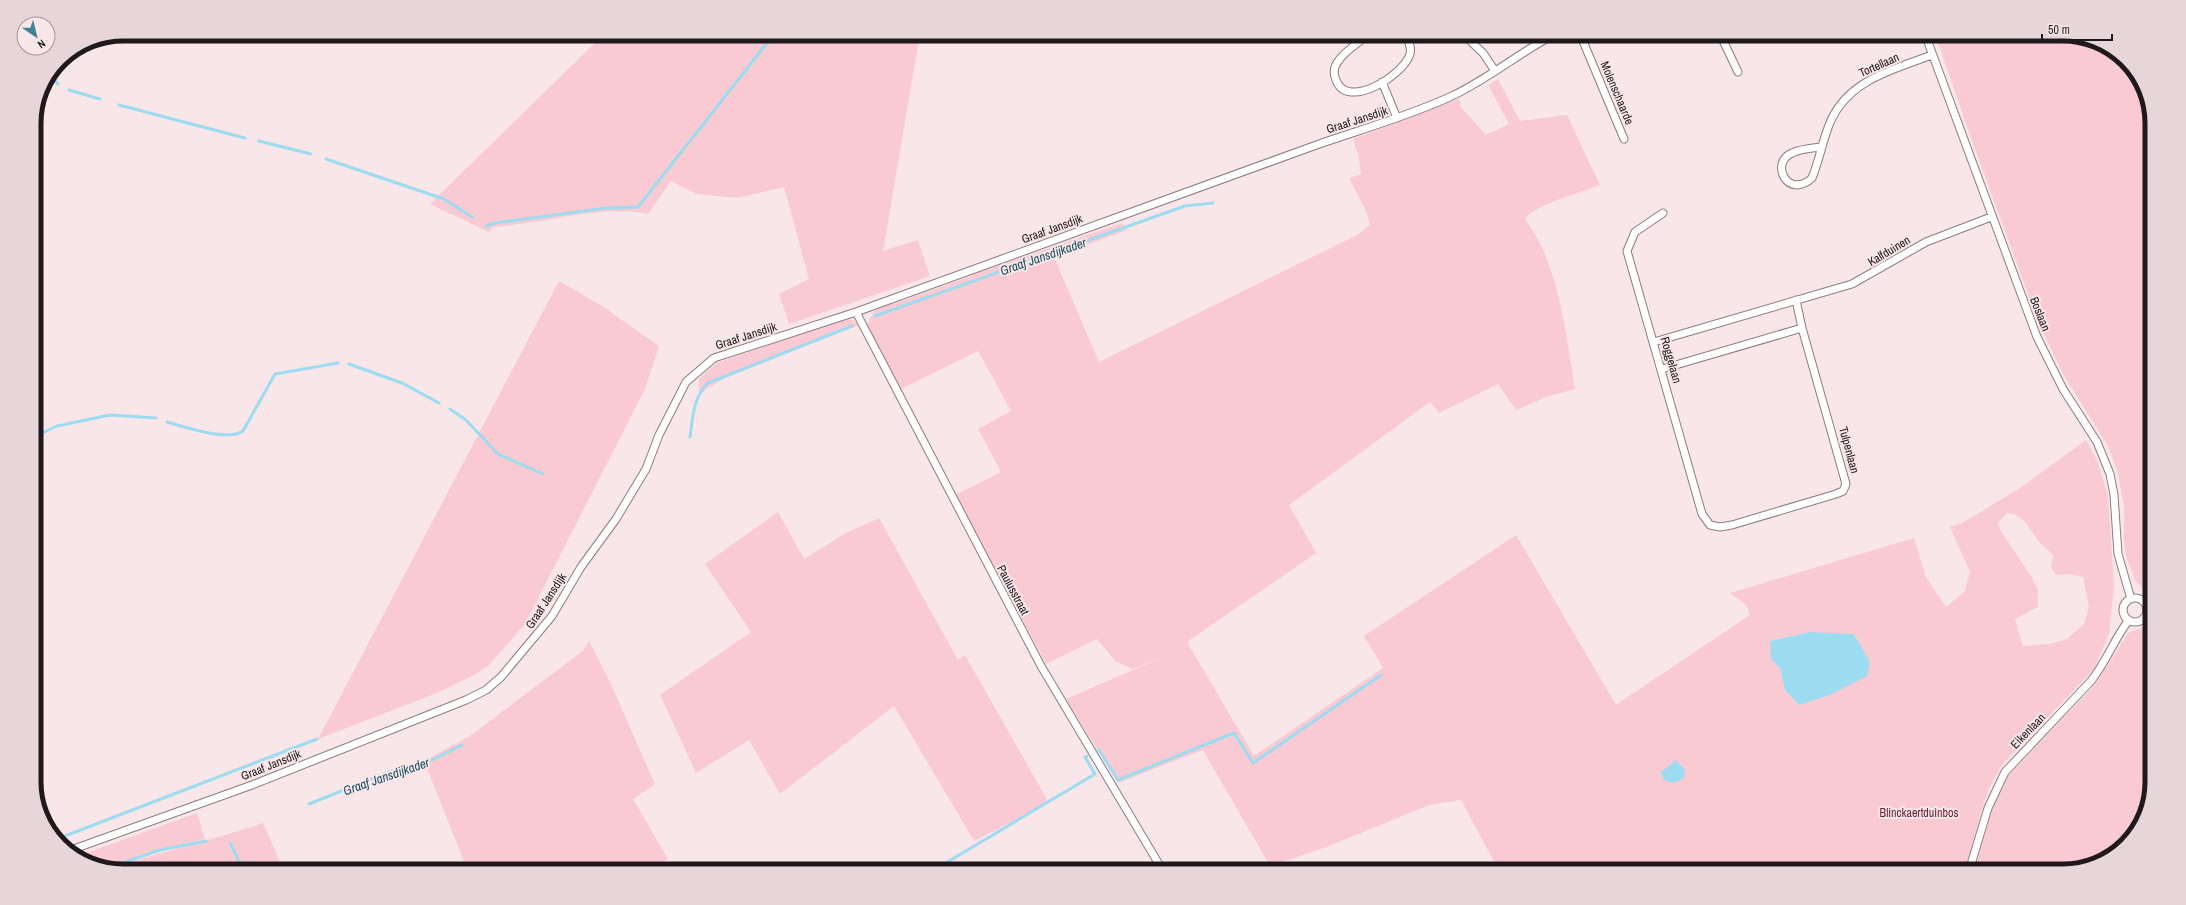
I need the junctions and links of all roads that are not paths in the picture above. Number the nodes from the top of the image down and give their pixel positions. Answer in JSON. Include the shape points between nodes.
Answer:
{"nodes":[{"id":1,"x":1361,"y":41,"type":"edge"},
{"id":2,"x":1408,"y":41,"type":"edge"},
{"id":3,"x":1470,"y":41,"type":"edge"},
{"id":4,"x":1542,"y":41,"type":"edge"},
{"id":5,"x":1583,"y":41,"type":"edge"},
{"id":6,"x":1723,"y":41,"type":"edge"},
{"id":7,"x":1927,"y":41,"type":"edge"},
{"id":8,"x":1932,"y":55,"type":"junction"},
{"id":9,"x":1494,"y":71,"type":"junction"},
{"id":10,"x":1738,"y":72,"type":"dead end"},
{"id":11,"x":1382,"y":82,"type":"junction"},
{"id":12,"x":1397,"y":118,"type":"junction"},
{"id":13,"x":1624,"y":139,"type":"dead end"},
{"id":14,"x":1822,"y":147,"type":"junction"},
{"id":15,"x":1663,"y":213,"type":"dead end"},
{"id":16,"x":1992,"y":217,"type":"junction"},
{"id":17,"x":1796,"y":300,"type":"junction"},
{"id":18,"x":856,"y":312,"type":"junction"},
{"id":19,"x":1802,"y":328,"type":"junction"},
{"id":20,"x":1654,"y":342,"type":"junction"},
{"id":21,"x":1662,"y":369,"type":"junction"},
{"id":22,"x":1710,"y":525,"type":"joint"},
{"id":23,"x":2131,"y":599,"type":"junction"},
{"id":24,"x":2145,"y":605,"type":"edge"},
{"id":25,"x":2145,"y":618,"type":"edge"},
{"id":26,"x":2128,"y":621,"type":"junction"},
{"id":27,"x":75,"y":848,"type":"edge"},
{"id":28,"x":1159,"y":864,"type":"edge"},
{"id":29,"x":1971,"y":864,"type":"edge"}],
"edges":[{"from":1,"to":11,"type":"street","via":[[1339,59],[1334,76],[1348,93],[1357,93]]},
{"from":2,"to":11,"type":"street","via":[[1410,54],[1406,63]]},
{"from":3,"to":9,"type":"street","via":[[1483,53]]},
{"from":4,"to":9,"type":"street","name":"Graaf Jansdijk"},
{"from":5,"to":13,"type":"street","name":"Molenschaarde"},
{"from":6,"to":10,"type":"street"},
{"from":7,"to":8,"type":"street","name":"Boslaan"},
{"from":8,"to":14,"type":"street","name":"Tortellaan","via":[[1876,76],[1851,92],[1835,112]]},
{"from":8,"to":16,"type":"street","name":"Boslaan"},
{"from":9,"to":12,"type":"street","name":"Graaf Jansdijk","via":[[1452,96]]},
{"from":11,"to":12,"type":"street"},
{"from":12,"to":18,"type":"street","name":"Graaf Jansdijk"},
{"from":14,"to":14,"type":"street","name":"Tortellaan","via":[[1812,178],[1796,186],[1785,179],[1782,161],[1786,157],[1792,153]]},
{"from":15,"to":20,"type":"street","name":"Roggelaan","via":[[1635,232],[1627,251]]},
{"from":16,"to":17,"type":"street","name":"Kalfduinen","via":[[1926,242],[1852,284]]},
{"from":16,"to":23,"type":"street","name":"Boslaan","via":[[2037,337],[2063,389],[2096,442],[2110,474],[2118,554]]},
{"from":17,"to":19,"type":"street"},
{"from":17,"to":20,"type":"street","name":"Kalfduinen"},
{"from":18,"to":27,"type":"street","name":"Graaf Jansdijk","via":[[714,358],[690,378],[675,403],[646,469],[616,519],[581,567],[552,616],[522,654],[486,690],[252,785]]},
{"from":18,"to":28,"type":"street","name":"Paulusstraat","via":[[1041,666]]},
{"from":19,"to":21,"type":"street"},
{"from":19,"to":22,"type":"street","name":"Tulpenlaan","via":[[1846,484],[1843,491],[1732,525]]},
{"from":20,"to":21,"type":"street","name":"Roggelaan"},
{"from":21,"to":22,"type":"street","name":"Roggelaan","via":[[1702,514]]},
{"from":23,"to":24,"type":"street","via":[[2137,598]]},
{"from":23,"to":26,"type":"street","via":[[2123,607],[2123,615]]},
{"from":25,"to":26,"type":"street","via":[[2137,622]]},
{"from":26,"to":29,"type":"street","name":"Eikenlaan","via":[[2117,635],[2102,666],[2091,681],[2005,772],[1988,808]]}]}
